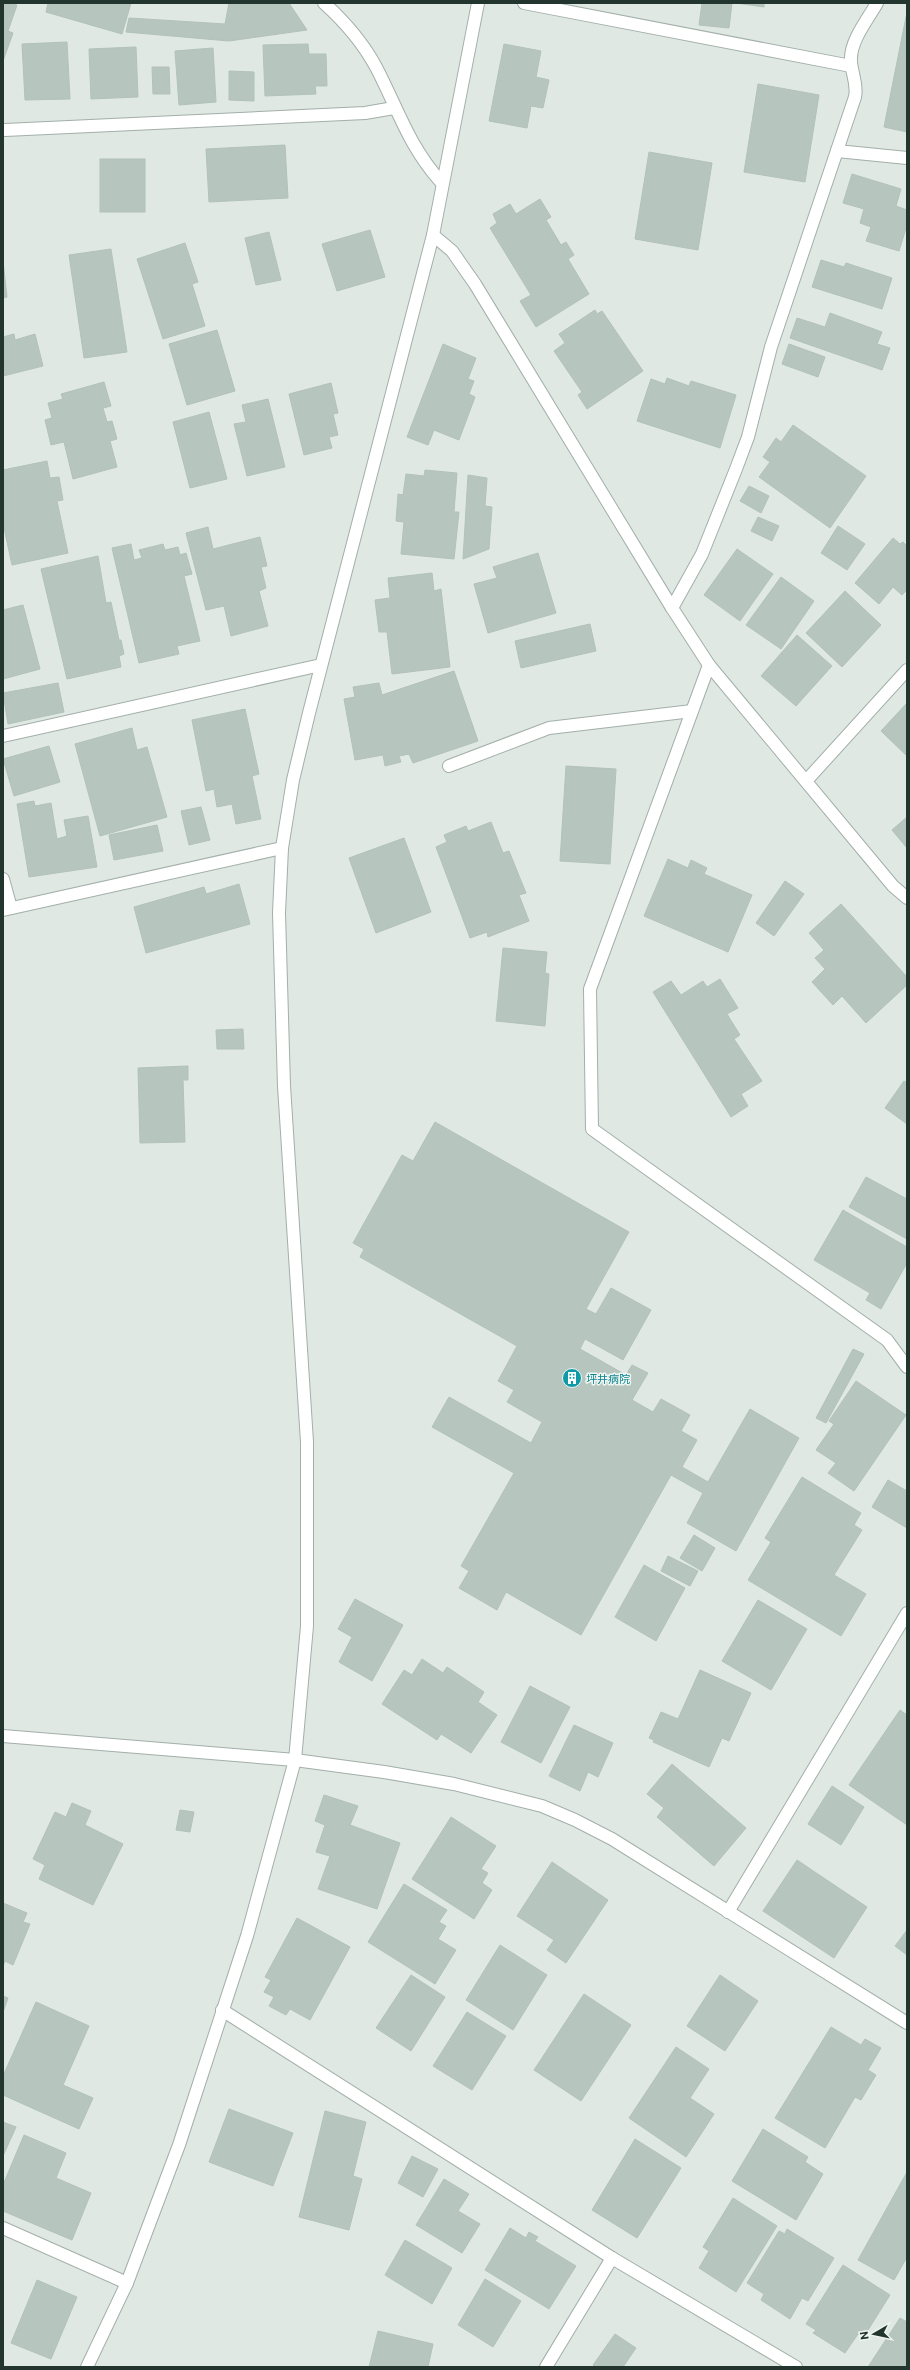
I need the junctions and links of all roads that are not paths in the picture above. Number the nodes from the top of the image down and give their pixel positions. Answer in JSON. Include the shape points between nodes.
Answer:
{"nodes":[{"id":1,"x":324,"y":3,"type":"edge"},
{"id":2,"x":478,"y":3,"type":"edge"},
{"id":3,"x":524,"y":3,"type":"edge"},
{"id":4,"x":877,"y":3,"type":"edge"},
{"id":5,"x":851,"y":66,"type":"junction"},
{"id":6,"x":394,"y":108,"type":"junction"},
{"id":7,"x":5,"y":130,"type":"dead end"},
{"id":8,"x":837,"y":151,"type":"junction"},
{"id":9,"x":907,"y":158,"type":"edge"},
{"id":10,"x":442,"y":182,"type":"junction"},
{"id":11,"x":433,"y":235,"type":"junction"},
{"id":12,"x":672,"y":608,"type":"junction"},
{"id":13,"x":321,"y":665,"type":"junction"},
{"id":14,"x":709,"y":666,"type":"junction"},
{"id":15,"x":907,"y":670,"type":"edge"},
{"id":16,"x":692,"y":712,"type":"junction"},
{"id":17,"x":3,"y":736,"type":"edge"},
{"id":18,"x":449,"y":766,"type":"dead end"},
{"id":19,"x":806,"y":781,"type":"junction"},
{"id":20,"x":282,"y":848,"type":"junction"},
{"id":21,"x":3,"y":879,"type":"edge"},
{"id":22,"x":893,"y":886,"type":"junction"},
{"id":23,"x":907,"y":888,"type":"edge"},
{"id":24,"x":907,"y":898,"type":"edge"},
{"id":25,"x":7,"y":909,"type":"edge"},
{"id":26,"x":907,"y":1367,"type":"edge"},
{"id":27,"x":907,"y":1613,"type":"edge"},
{"id":28,"x":3,"y":1736,"type":"edge"},
{"id":29,"x":295,"y":1760,"type":"junction"},
{"id":30,"x":728,"y":1912,"type":"junction"},
{"id":31,"x":222,"y":2010,"type":"junction"},
{"id":32,"x":907,"y":2023,"type":"edge"},
{"id":33,"x":3,"y":2228,"type":"edge"},
{"id":34,"x":612,"y":2258,"type":"junction"},
{"id":35,"x":127,"y":2283,"type":"junction"},
{"id":36,"x":87,"y":2367,"type":"edge"},
{"id":37,"x":546,"y":2367,"type":"edge"},
{"id":38,"x":796,"y":2367,"type":"edge"}],
"edges":[{"from":1,"to":6,"type":"street","via":[[365,49],[376,66]]},
{"from":2,"to":10,"type":"street"},
{"from":3,"to":5,"type":"street"},
{"from":4,"to":5,"type":"street","via":[[853,46]]},
{"from":5,"to":8,"type":"street","via":[[857,89]]},
{"from":6,"to":7,"type":"street","via":[[365,113]]},
{"from":6,"to":10,"type":"street","via":[[428,168]]},
{"from":8,"to":9,"type":"street"},
{"from":8,"to":12,"type":"street","via":[[771,347],[748,438],[702,554]]},
{"from":10,"to":11,"type":"street"},
{"from":11,"to":12,"type":"street","via":[[452,250],[475,284]]},
{"from":11,"to":13,"type":"street"},
{"from":12,"to":14,"type":"street"},
{"from":13,"to":17,"type":"street"},
{"from":13,"to":20,"type":"street","via":[[293,780]]},
{"from":14,"to":16,"type":"street"},
{"from":14,"to":19,"type":"street"},
{"from":15,"to":19,"type":"street"},
{"from":16,"to":18,"type":"street","via":[[549,728]]},
{"from":16,"to":26,"type":"street","via":[[590,988],[592,1130],[887,1340]]},
{"from":19,"to":22,"type":"street"},
{"from":20,"to":25,"type":"street"},
{"from":20,"to":29,"type":"street","via":[[279,913],[284,1086],[307,1442],[307,1626]]},
{"from":21,"to":25,"type":"street"},
{"from":22,"to":23,"type":"street"},
{"from":22,"to":24,"type":"street"},
{"from":27,"to":30,"type":"street"},
{"from":28,"to":29,"type":"street"},
{"from":29,"to":30,"type":"street","via":[[454,1784],[542,1806],[612,1839]]},
{"from":29,"to":31,"type":"street","via":[[247,1936]]},
{"from":30,"to":32,"type":"street"},
{"from":31,"to":34,"type":"street"},
{"from":31,"to":35,"type":"street","via":[[179,2145]]},
{"from":33,"to":35,"type":"street"},
{"from":34,"to":37,"type":"street"},
{"from":34,"to":38,"type":"street"},
{"from":35,"to":36,"type":"street"}]}
